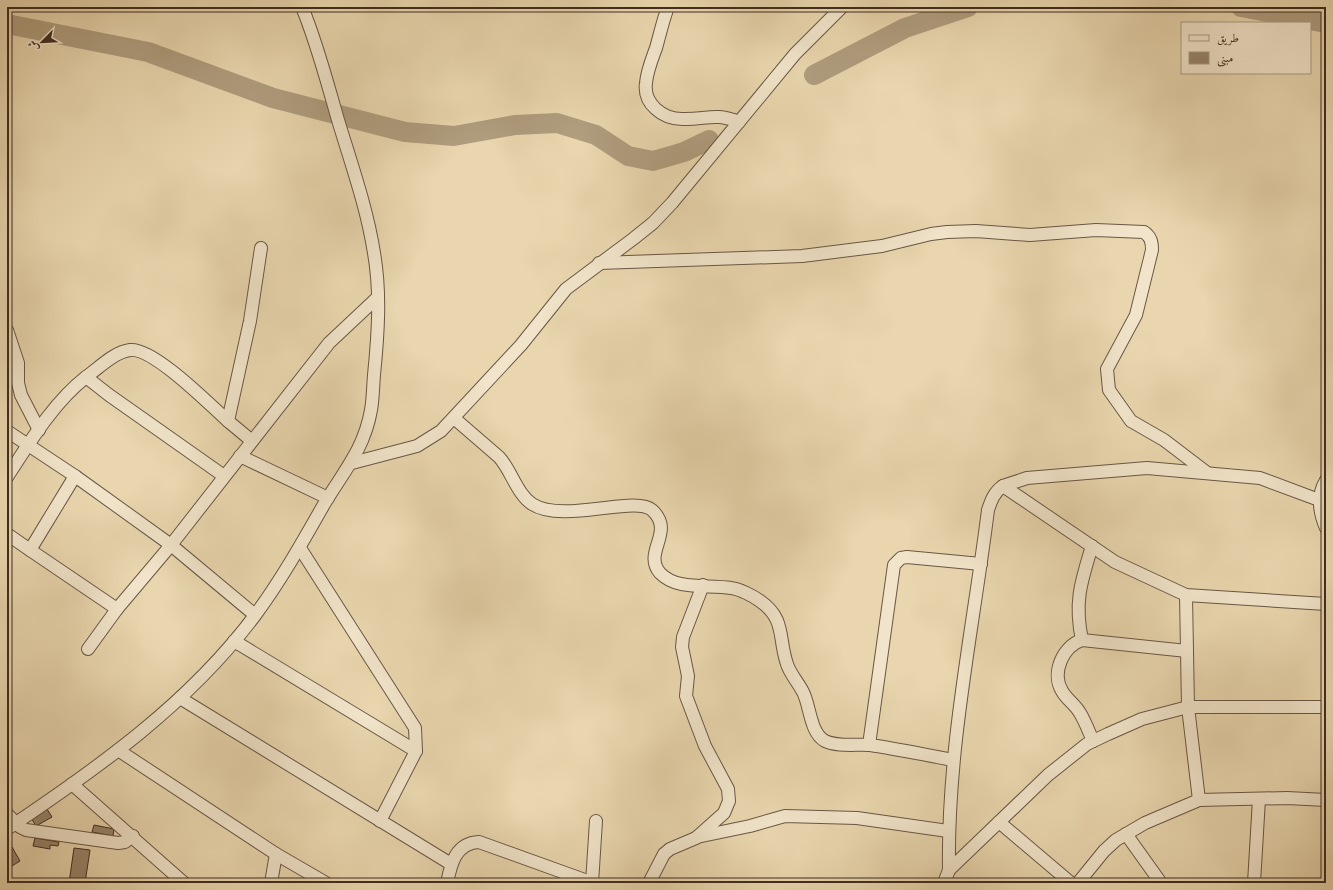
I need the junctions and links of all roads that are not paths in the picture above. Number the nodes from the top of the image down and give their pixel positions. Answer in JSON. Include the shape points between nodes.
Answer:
{"nodes":[{"id":1,"x":668,"y":7,"type":"edge"},
{"id":2,"x":842,"y":7,"type":"edge"},
{"id":3,"x":306,"y":9,"type":"edge"},
{"id":4,"x":739,"y":122,"type":"junction"},
{"id":5,"x":261,"y":248,"type":"dead end"},
{"id":6,"x":599,"y":263,"type":"junction"},
{"id":7,"x":378,"y":297,"type":"junction"},
{"id":8,"x":7,"y":330,"type":"edge"},
{"id":9,"x":86,"y":377,"type":"junction"},
{"id":10,"x":455,"y":418,"type":"junction"},
{"id":11,"x":228,"y":421,"type":"junction"},
{"id":12,"x":39,"y":430,"type":"junction"},
{"id":13,"x":7,"y":431,"type":"edge"},
{"id":14,"x":252,"y":440,"type":"junction"},
{"id":15,"x":28,"y":444,"type":"junction"},
{"id":16,"x":240,"y":456,"type":"junction"},
{"id":17,"x":352,"y":463,"type":"junction"},
{"id":18,"x":1206,"y":472,"type":"junction"},
{"id":19,"x":75,"y":476,"type":"junction"},
{"id":20,"x":224,"y":476,"type":"junction"},
{"id":21,"x":7,"y":477,"type":"edge"},
{"id":22,"x":1326,"y":480,"type":"edge"},
{"id":23,"x":1003,"y":486,"type":"junction"},
{"id":24,"x":328,"y":498,"type":"junction"},
{"id":25,"x":1319,"y":500,"type":"junction"},
{"id":26,"x":1326,"y":528,"type":"edge"},
{"id":27,"x":7,"y":534,"type":"edge"},
{"id":28,"x":171,"y":545,"type":"junction"},
{"id":29,"x":1092,"y":546,"type":"junction"},
{"id":30,"x":300,"y":548,"type":"junction"},
{"id":31,"x":30,"y":550,"type":"junction"},
{"id":32,"x":981,"y":564,"type":"junction"},
{"id":33,"x":702,"y":585,"type":"junction"},
{"id":34,"x":1186,"y":595,"type":"junction"},
{"id":35,"x":1326,"y":604,"type":"edge"},
{"id":36,"x":117,"y":609,"type":"junction"},
{"id":37,"x":255,"y":615,"type":"junction"},
{"id":38,"x":1082,"y":640,"type":"junction"},
{"id":39,"x":234,"y":641,"type":"junction"},
{"id":40,"x":88,"y":648,"type":"dead end"},
{"id":41,"x":1187,"y":651,"type":"junction"},
{"id":42,"x":180,"y":698,"type":"junction"},
{"id":43,"x":1188,"y":707,"type":"junction"},
{"id":44,"x":1326,"y":707,"type":"edge"},
{"id":45,"x":1093,"y":741,"type":"junction"},
{"id":46,"x":869,"y":745,"type":"junction"},
{"id":47,"x":118,"y":750,"type":"junction"},
{"id":48,"x":416,"y":751,"type":"junction"},
{"id":49,"x":953,"y":760,"type":"junction"},
{"id":50,"x":72,"y":784,"type":"junction"},
{"id":51,"x":1259,"y":799,"type":"junction"},
{"id":52,"x":1199,"y":800,"type":"junction"},
{"id":53,"x":1326,"y":800,"type":"edge"},
{"id":54,"x":380,"y":821,"type":"junction"},
{"id":55,"x":596,"y":821,"type":"dead end"},
{"id":56,"x":10,"y":822,"type":"edge"},
{"id":57,"x":999,"y":822,"type":"junction"},
{"id":58,"x":948,"y":831,"type":"junction"},
{"id":59,"x":1126,"y":834,"type":"junction"},
{"id":60,"x":133,"y":836,"type":"junction"},
{"id":61,"x":696,"y":838,"type":"junction"},
{"id":62,"x":276,"y":854,"type":"junction"},
{"id":63,"x":451,"y":864,"type":"junction"},
{"id":64,"x":949,"y":870,"type":"junction"},
{"id":65,"x":184,"y":883,"type":"edge"},
{"id":66,"x":271,"y":883,"type":"edge"},
{"id":67,"x":326,"y":883,"type":"edge"},
{"id":68,"x":447,"y":883,"type":"edge"},
{"id":69,"x":592,"y":883,"type":"edge"},
{"id":70,"x":650,"y":883,"type":"edge"},
{"id":71,"x":944,"y":883,"type":"edge"},
{"id":72,"x":1071,"y":883,"type":"edge"},
{"id":73,"x":1078,"y":883,"type":"edge"},
{"id":74,"x":1161,"y":883,"type":"edge"},
{"id":75,"x":1254,"y":883,"type":"edge"}],
"edges":[{"from":1,"to":4,"type":"street","via":[[646,84],[650,102],[665,116],[682,119],[710,116]]},
{"from":2,"to":4,"type":"street","via":[[795,54]]},
{"from":3,"to":7,"type":"street","via":[[362,201],[374,252]]},
{"from":4,"to":6,"type":"street","via":[[653,223]]},
{"from":5,"to":11,"type":"street","via":[[250,321]]},
{"from":6,"to":10,"type":"street","via":[[566,289],[521,345]]},
{"from":6,"to":18,"type":"street","via":[[802,256],[882,246],[947,232],[976,231],[1030,235],[1096,230],[1144,232],[1152,240],[1152,250],[1136,315],[1108,369],[1109,390],[1131,422],[1164,440]]},
{"from":7,"to":14,"type":"street","via":[[329,343]]},
{"from":7,"to":17,"type":"street","via":[[378,338],[371,410],[361,445]]},
{"from":8,"to":12,"type":"street","via":[[18,363],[21,395]]},
{"from":9,"to":11,"type":"street","via":[[128,350],[142,351],[166,367]]},
{"from":9,"to":12,"type":"street","via":[[64,397]]},
{"from":9,"to":20,"type":"street"},
{"from":10,"to":17,"type":"street","via":[[429,440],[417,446]]},
{"from":10,"to":33,"type":"street","via":[[499,456],[523,494],[540,508],[564,512],[629,506],[649,508],[657,515],[662,533],[654,554],[656,567],[666,579],[676,583]]},
{"from":11,"to":14,"type":"street"},
{"from":12,"to":15,"type":"street"},
{"from":13,"to":15,"type":"street"},
{"from":14,"to":16,"type":"street"},
{"from":15,"to":19,"type":"street"},
{"from":15,"to":21,"type":"street"},
{"from":16,"to":20,"type":"street"},
{"from":16,"to":24,"type":"street"},
{"from":17,"to":24,"type":"street"},
{"from":18,"to":23,"type":"street","via":[[1147,468],[1027,478]]},
{"from":18,"to":25,"type":"street","via":[[1260,478]]},
{"from":19,"to":28,"type":"street"},
{"from":19,"to":31,"type":"street"},
{"from":20,"to":28,"type":"street"},
{"from":22,"to":25,"type":"street"},
{"from":23,"to":29,"type":"street"},
{"from":23,"to":32,"type":"street","via":[[996,492],[988,510]]},
{"from":24,"to":30,"type":"street"},
{"from":25,"to":26,"type":"street"},
{"from":27,"to":31,"type":"street"},
{"from":28,"to":36,"type":"street"},
{"from":28,"to":37,"type":"street"},
{"from":29,"to":34,"type":"street","via":[[1116,562]]},
{"from":29,"to":38,"type":"street","via":[[1083,574],[1079,599]]},
{"from":30,"to":37,"type":"street"},
{"from":30,"to":48,"type":"street","via":[[411,719],[416,733]]},
{"from":31,"to":36,"type":"street"},
{"from":32,"to":46,"type":"street","via":[[907,557],[901,558],[894,565]]},
{"from":32,"to":49,"type":"street"},
{"from":33,"to":46,"type":"street","via":[[733,588],[770,608],[781,630],[786,662],[803,692],[821,738],[834,743]]},
{"from":33,"to":61,"type":"street","via":[[682,637],[688,676],[686,696],[705,746],[725,783],[729,801],[724,813]]},
{"from":34,"to":35,"type":"street"},
{"from":34,"to":41,"type":"street"},
{"from":36,"to":40,"type":"street"},
{"from":37,"to":39,"type":"street"},
{"from":38,"to":41,"type":"street"},
{"from":38,"to":45,"type":"street","via":[[1072,644],[1064,656],[1059,666],[1058,679],[1064,694],[1081,714]]},
{"from":39,"to":42,"type":"street"},
{"from":39,"to":48,"type":"street"},
{"from":41,"to":43,"type":"street"},
{"from":42,"to":47,"type":"street"},
{"from":42,"to":54,"type":"street"},
{"from":43,"to":44,"type":"street"},
{"from":43,"to":45,"type":"street","via":[[1142,719]]},
{"from":43,"to":52,"type":"street"},
{"from":45,"to":57,"type":"street","via":[[1062,762]]},
{"from":46,"to":49,"type":"street"},
{"from":47,"to":50,"type":"street"},
{"from":47,"to":62,"type":"street"},
{"from":48,"to":54,"type":"street"},
{"from":49,"to":58,"type":"street"},
{"from":50,"to":56,"type":"street"},
{"from":50,"to":60,"type":"street"},
{"from":51,"to":52,"type":"street"},
{"from":51,"to":53,"type":"street"},
{"from":51,"to":75,"type":"street"},
{"from":52,"to":59,"type":"street"},
{"from":54,"to":63,"type":"street"},
{"from":55,"to":69,"type":"street"},
{"from":56,"to":60,"type":"street","via":[[36,833],[97,841],[124,842]]},
{"from":57,"to":64,"type":"street"},
{"from":57,"to":72,"type":"street"},
{"from":58,"to":61,"type":"street","via":[[857,818],[785,816]]},
{"from":58,"to":64,"type":"street"},
{"from":59,"to":73,"type":"street","via":[[1104,851]]},
{"from":59,"to":74,"type":"street"},
{"from":60,"to":65,"type":"street"},
{"from":61,"to":70,"type":"street","via":[[664,854]]},
{"from":62,"to":66,"type":"street"},
{"from":62,"to":67,"type":"street"},
{"from":63,"to":68,"type":"street"},
{"from":63,"to":69,"type":"street","via":[[459,850],[471,842],[480,842]]},
{"from":64,"to":71,"type":"street"}]}
